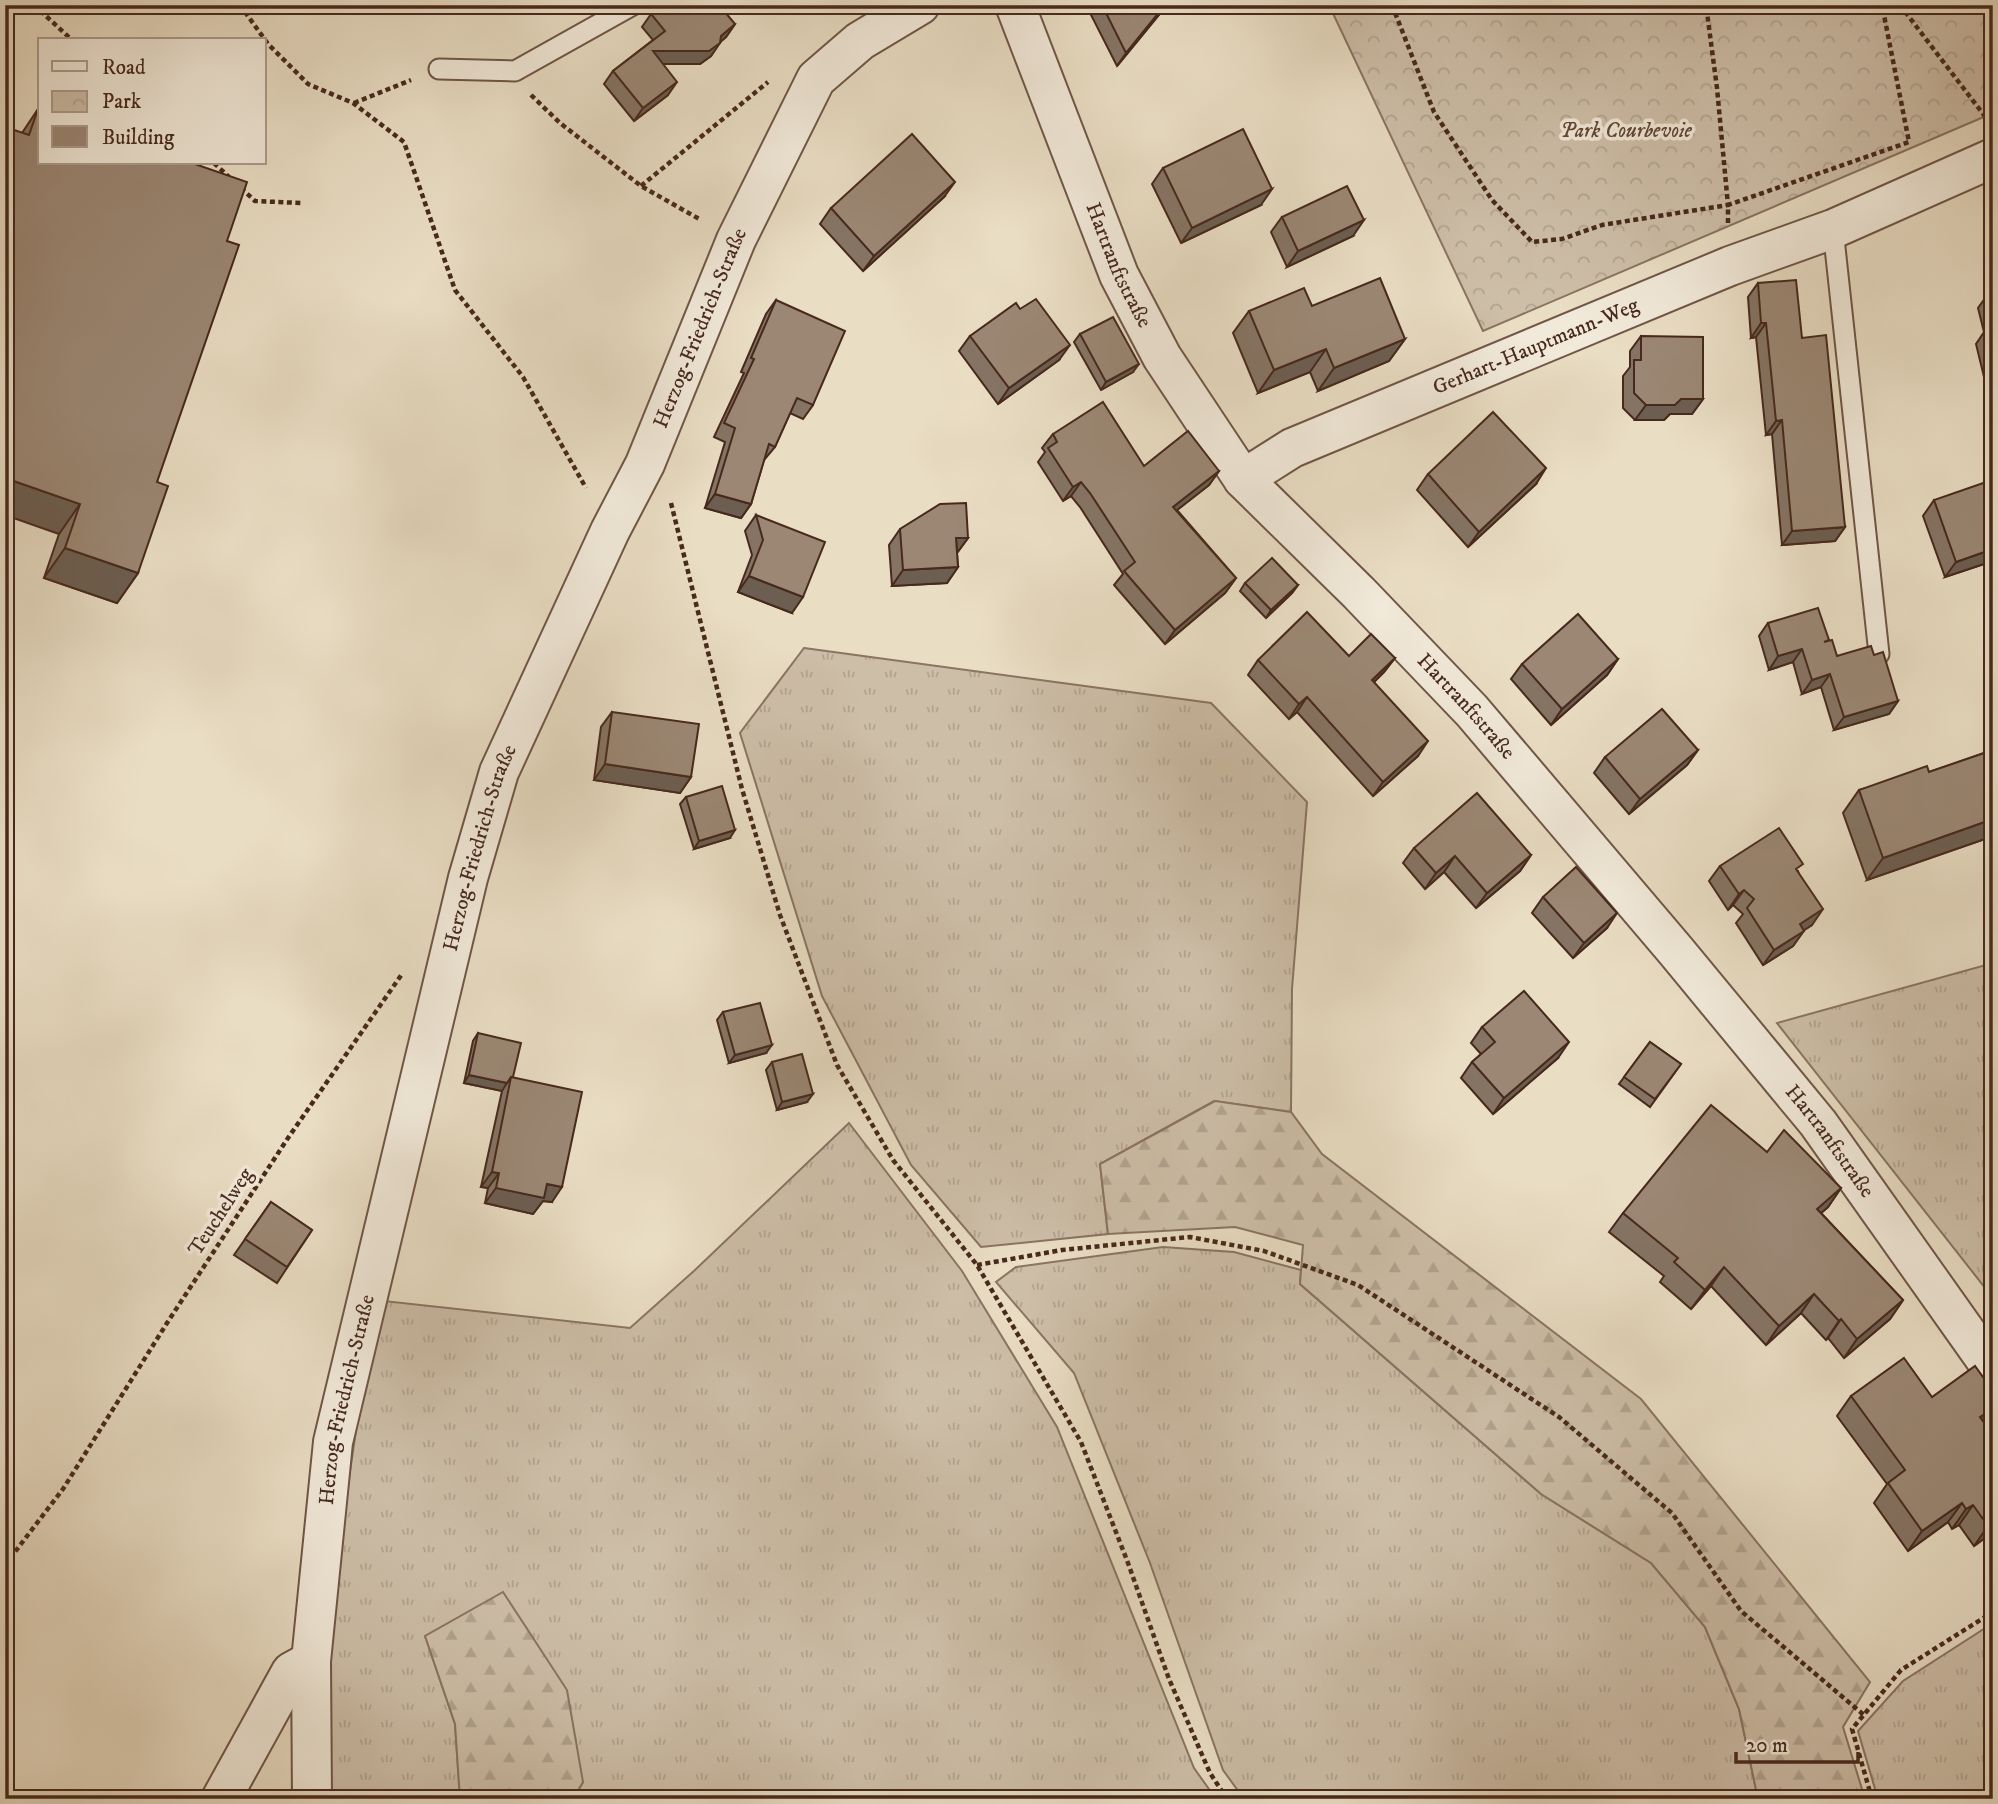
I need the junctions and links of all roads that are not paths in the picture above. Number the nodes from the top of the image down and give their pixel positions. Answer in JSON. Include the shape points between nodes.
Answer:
{"nodes":[{"id":1,"x":633,"y":5,"type":"edge"},
{"id":2,"x":920,"y":5,"type":"edge"},
{"id":3,"x":1015,"y":5,"type":"edge"},
{"id":4,"x":439,"y":69,"type":"road end"},
{"id":5,"x":1993,"y":158,"type":"edge"},
{"id":6,"x":1833,"y":229,"type":"junction"},
{"id":7,"x":1243,"y":479,"type":"junction"},
{"id":8,"x":1879,"y":654,"type":"edge"},
{"id":9,"x":1993,"y":1370,"type":"edge"},
{"id":10,"x":311,"y":1661,"type":"junction"},
{"id":11,"x":221,"y":1799,"type":"edge"},
{"id":12,"x":312,"y":1799,"type":"edge"}],
"edges":[{"from":1,"to":4,"type":"lane","via":[[515,71]]},
{"from":2,"to":10,"type":"street","name":"Herzog-Friedrich-Straße","via":[[860,41],[816,79],[736,240],[645,464],[499,772],[468,878],[332,1442]]},
{"from":3,"to":7,"type":"street","name":"Hartranftstraße","via":[[1119,275],[1162,357]]},
{"from":5,"to":6,"type":"street","name":"Gerhart-Hauptmann-Weg"},
{"from":6,"to":7,"type":"street","name":"Gerhart-Hauptmann-Weg","via":[[1730,266],[1292,449]]},
{"from":6,"to":8,"type":"lane"},
{"from":7,"to":9,"type":"street","name":"Hartranftstraße","via":[[1472,711],[1676,951],[1818,1123]]},
{"from":10,"to":11,"type":"street","via":[[291,1672]]},
{"from":10,"to":12,"type":"street","name":"Herzog-Friedrich-Straße"}]}
